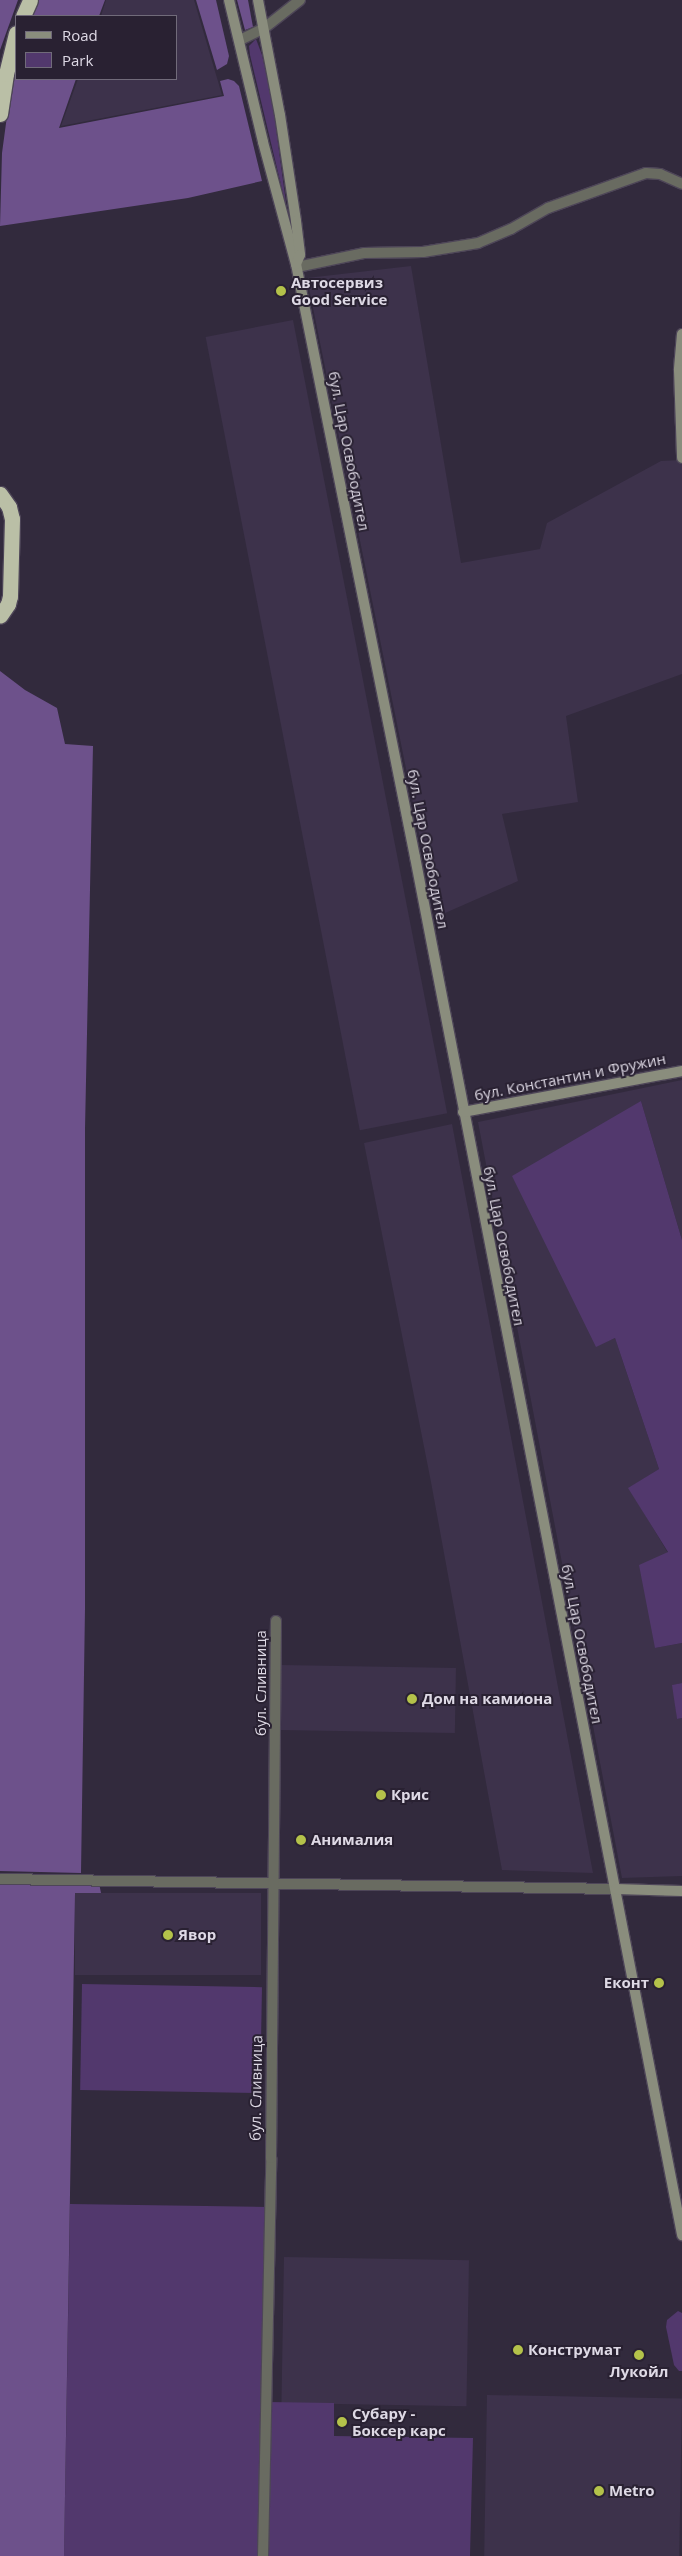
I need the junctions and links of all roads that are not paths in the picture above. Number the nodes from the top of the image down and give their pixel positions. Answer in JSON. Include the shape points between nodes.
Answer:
{"nodes":[{"id":1,"x":30,"y":0,"type":"edge"},
{"id":2,"x":229,"y":0,"type":"edge"},
{"id":3,"x":258,"y":0,"type":"edge"},
{"id":4,"x":300,"y":0,"type":"edge"},
{"id":5,"x":22,"y":15,"type":"edge"},
{"id":6,"x":263,"y":29,"type":"junction"},
{"id":7,"x":15,"y":37,"type":"edge"},
{"id":8,"x":240,"y":40,"type":"junction"},
{"id":9,"x":0,"y":114,"type":"edge"},
{"id":10,"x":682,"y":184,"type":"edge"},
{"id":11,"x":297,"y":266,"type":"junction"},
{"id":12,"x":682,"y":336,"type":"edge"},
{"id":13,"x":682,"y":458,"type":"edge"},
{"id":14,"x":0,"y":494,"type":"edge"},
{"id":15,"x":0,"y":616,"type":"edge"},
{"id":16,"x":682,"y":1071,"type":"edge"},
{"id":17,"x":463,"y":1112,"type":"junction"},
{"id":18,"x":276,"y":1621,"type":"dead end"},
{"id":19,"x":0,"y":1879,"type":"edge"},
{"id":20,"x":274,"y":1885,"type":"junction"},
{"id":21,"x":616,"y":1889,"type":"junction"},
{"id":22,"x":682,"y":1891,"type":"edge"},
{"id":23,"x":682,"y":2235,"type":"edge"},
{"id":24,"x":263,"y":2556,"type":"edge"}],
"edges":[{"from":1,"to":5,"type":"highway"},
{"from":2,"to":8,"type":"main road","name":"бул. Цар Освободител"},
{"from":3,"to":6,"type":"main road","name":"бул. Цар Освободител"},
{"from":4,"to":6,"type":"street"},
{"from":6,"to":8,"type":"street"},
{"from":6,"to":11,"type":"main road","name":"бул. Цар Освободител","via":[[296,221],[300,255]]},
{"from":7,"to":9,"type":"highway"},
{"from":8,"to":11,"type":"main road","name":"бул. Цар Освободител","via":[[263,142]]},
{"from":10,"to":11,"type":"street","via":[[660,174],[646,173],[548,208],[478,243],[423,252],[364,252]]},
{"from":11,"to":17,"type":"main road","name":"бул. Цар Освободител"},
{"from":12,"to":13,"type":"main road","via":[[679,378]]},
{"from":14,"to":15,"type":"highway","via":[[12,519],[10,596]]},
{"from":16,"to":17,"type":"main road","name":"бул. Константин и Фружин"},
{"from":17,"to":21,"type":"main road","name":"бул. Цар Освободител"},
{"from":18,"to":20,"type":"street","name":"бул. Сливница"},
{"from":19,"to":20,"type":"street"},
{"from":20,"to":21,"type":"street"},
{"from":20,"to":24,"type":"street","name":"бул. Сливница"},
{"from":21,"to":22,"type":"main road"},
{"from":21,"to":23,"type":"main road","name":"бул. Цар Освободител"}]}
